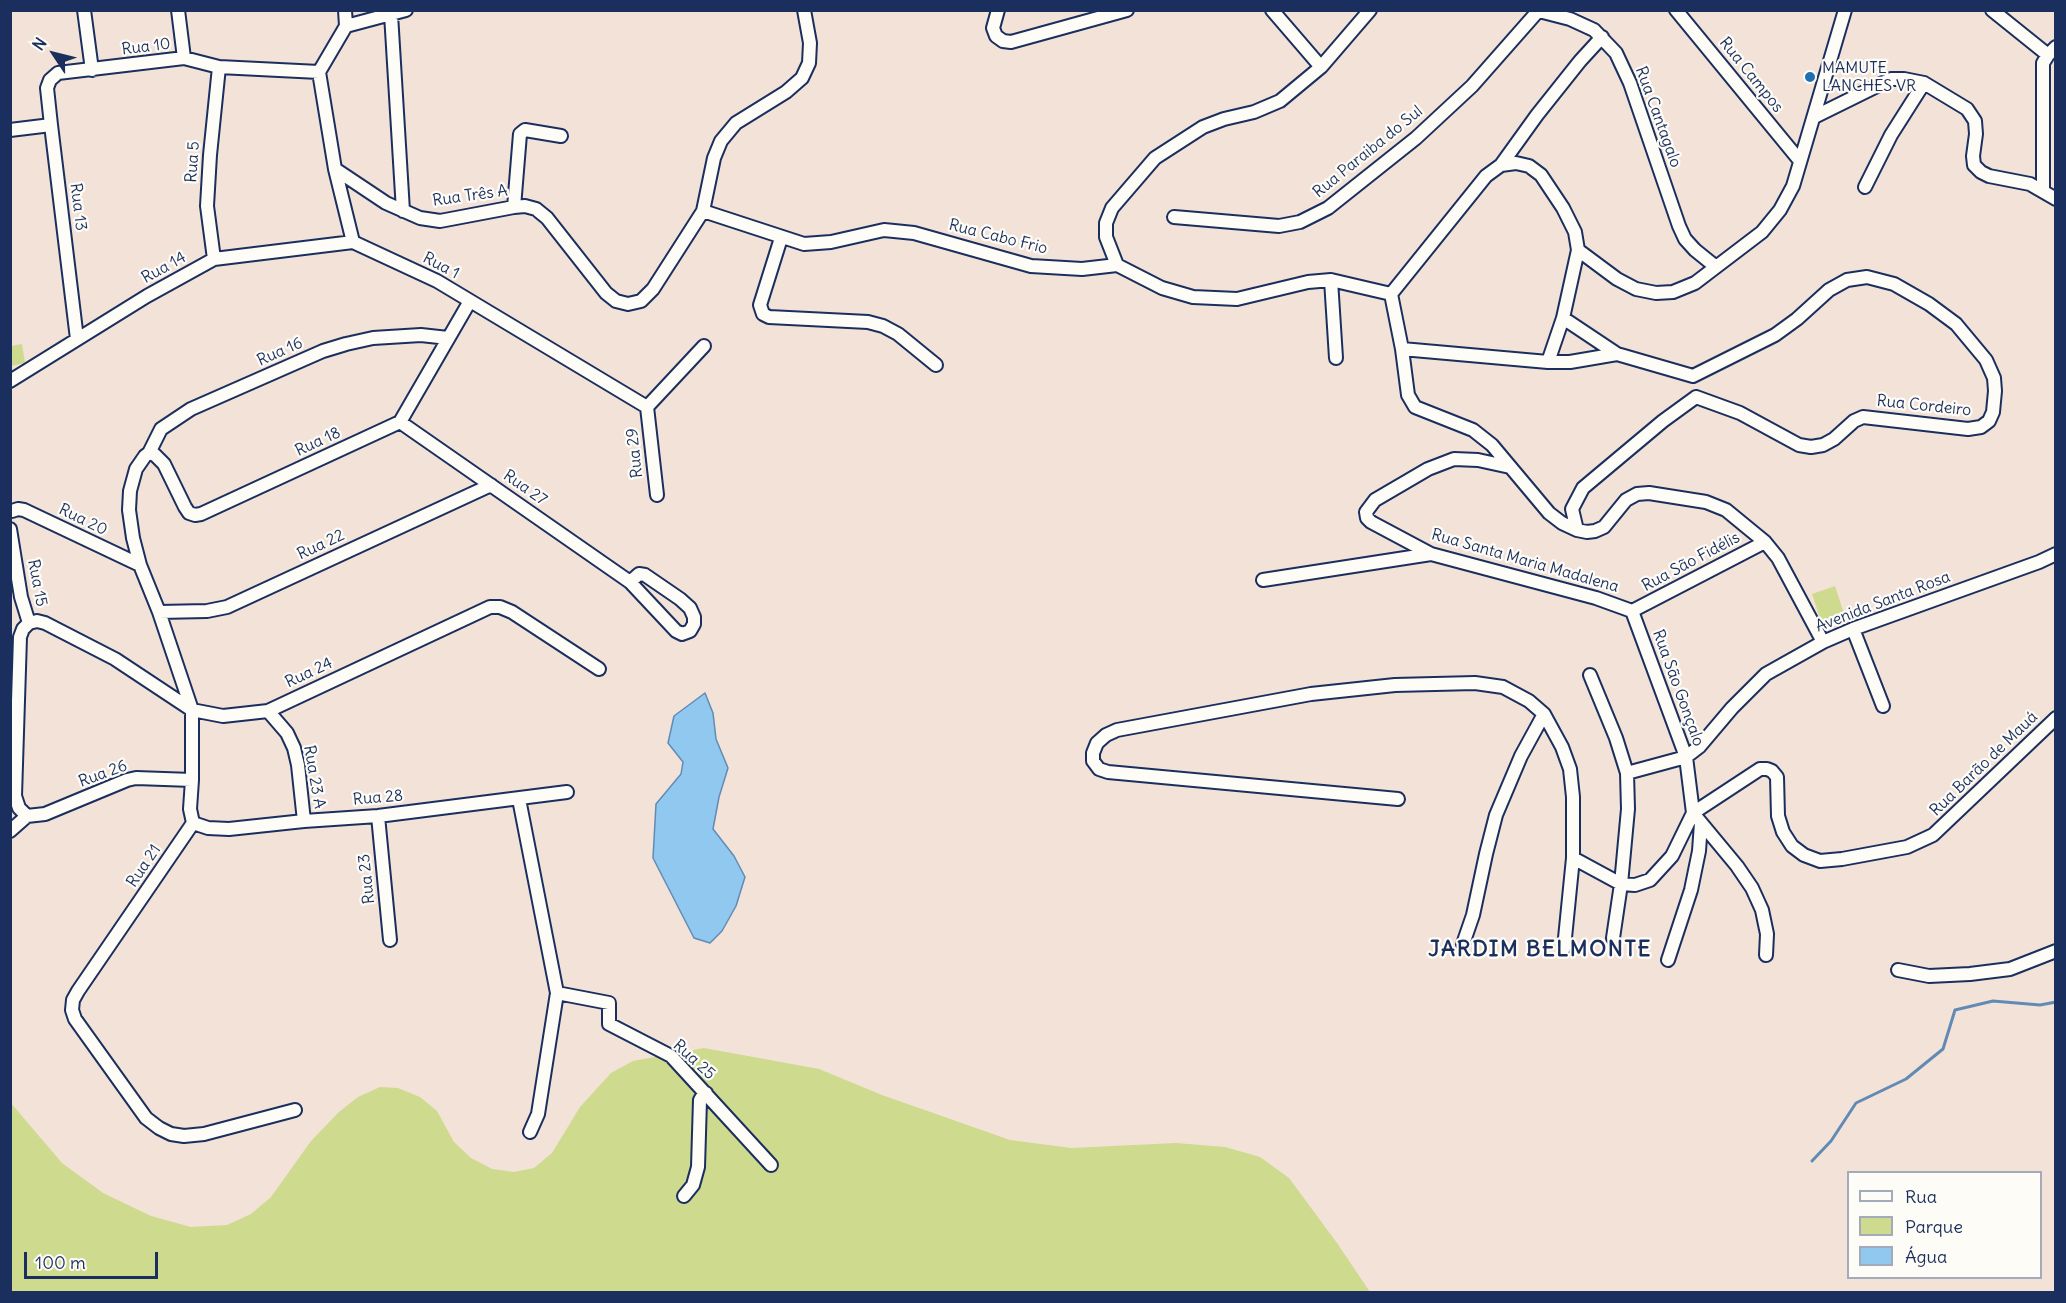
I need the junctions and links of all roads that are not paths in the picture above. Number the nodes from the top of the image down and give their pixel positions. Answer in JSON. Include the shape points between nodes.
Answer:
{"nodes":[{"id":1,"x":84,"y":10,"type":"edge"},
{"id":2,"x":178,"y":10,"type":"edge"},
{"id":3,"x":345,"y":10,"type":"edge"},
{"id":4,"x":406,"y":10,"type":"edge"},
{"id":5,"x":804,"y":10,"type":"edge"},
{"id":6,"x":998,"y":10,"type":"edge"},
{"id":7,"x":1072,"y":10,"type":"edge"},
{"id":8,"x":1127,"y":10,"type":"edge"},
{"id":9,"x":1272,"y":10,"type":"edge"},
{"id":10,"x":1370,"y":10,"type":"edge"},
{"id":11,"x":1582,"y":10,"type":"edge"},
{"id":12,"x":1676,"y":10,"type":"edge"},
{"id":13,"x":1845,"y":10,"type":"edge"},
{"id":14,"x":1992,"y":10,"type":"edge"},
{"id":15,"x":1539,"y":11,"type":"edge"},
{"id":16,"x":391,"y":14,"type":"junction"},
{"id":17,"x":1570,"y":19,"type":"junction"},
{"id":18,"x":1068,"y":25,"type":"junction"},
{"id":19,"x":346,"y":26,"type":"junction"},
{"id":20,"x":1602,"y":37,"type":"junction"},
{"id":21,"x":2051,"y":51,"type":"edge"},
{"id":22,"x":184,"y":58,"type":"junction"},
{"id":23,"x":219,"y":67,"type":"junction"},
{"id":24,"x":1322,"y":67,"type":"junction"},
{"id":25,"x":92,"y":70,"type":"junction"},
{"id":26,"x":319,"y":72,"type":"junction"},
{"id":27,"x":50,"y":80,"type":"joint"},
{"id":28,"x":1924,"y":83,"type":"junction"},
{"id":29,"x":1814,"y":117,"type":"junction"},
{"id":30,"x":51,"y":125,"type":"junction"},
{"id":31,"x":10,"y":130,"type":"edge"},
{"id":32,"x":561,"y":136,"type":"dead end"},
{"id":33,"x":1800,"y":161,"type":"junction"},
{"id":34,"x":1501,"y":165,"type":"junction"},
{"id":35,"x":335,"y":169,"type":"junction"},
{"id":36,"x":1865,"y":188,"type":"dead end"},
{"id":37,"x":2043,"y":191,"type":"junction"},
{"id":38,"x":2055,"y":199,"type":"edge"},
{"id":39,"x":514,"y":207,"type":"junction"},
{"id":40,"x":703,"y":211,"type":"junction"},
{"id":41,"x":403,"y":212,"type":"junction"},
{"id":42,"x":1174,"y":217,"type":"dead end"},
{"id":43,"x":781,"y":238,"type":"junction"},
{"id":44,"x":353,"y":242,"type":"junction"},
{"id":45,"x":1578,"y":250,"type":"junction"},
{"id":46,"x":214,"y":259,"type":"junction"},
{"id":47,"x":1118,"y":265,"type":"junction"},
{"id":48,"x":1716,"y":267,"type":"junction"},
{"id":49,"x":1331,"y":280,"type":"junction"},
{"id":50,"x":1391,"y":294,"type":"junction"},
{"id":51,"x":470,"y":301,"type":"junction"},
{"id":52,"x":1563,"y":318,"type":"junction"},
{"id":53,"x":448,"y":338,"type":"junction"},
{"id":54,"x":77,"y":339,"type":"junction"},
{"id":55,"x":704,"y":346,"type":"dead end"},
{"id":56,"x":1402,"y":349,"type":"junction"},
{"id":57,"x":1617,"y":354,"type":"junction"},
{"id":58,"x":1336,"y":358,"type":"dead end"},
{"id":59,"x":1548,"y":362,"type":"junction"},
{"id":60,"x":936,"y":365,"type":"dead end"},
{"id":61,"x":1693,"y":376,"type":"junction"},
{"id":62,"x":10,"y":381,"type":"edge"},
{"id":63,"x":1696,"y":397,"type":"junction"},
{"id":64,"x":647,"y":407,"type":"junction"},
{"id":65,"x":400,"y":422,"type":"junction"},
{"id":66,"x":149,"y":453,"type":"junction"},
{"id":67,"x":1510,"y":467,"type":"junction"},
{"id":68,"x":491,"y":485,"type":"junction"},
{"id":69,"x":657,"y":495,"type":"dead end"},
{"id":70,"x":11,"y":511,"type":"edge"},
{"id":71,"x":10,"y":530,"type":"edge"},
{"id":72,"x":1577,"y":530,"type":"junction"},
{"id":73,"x":1765,"y":542,"type":"junction"},
{"id":74,"x":1431,"y":554,"type":"junction"},
{"id":75,"x":2055,"y":554,"type":"edge"},
{"id":76,"x":140,"y":565,"type":"junction"},
{"id":77,"x":1263,"y":580,"type":"dead end"},
{"id":78,"x":630,"y":582,"type":"junction"},
{"id":79,"x":1632,"y":611,"type":"junction"},
{"id":80,"x":159,"y":612,"type":"junction"},
{"id":81,"x":29,"y":623,"type":"junction"},
{"id":82,"x":1853,"y":629,"type":"junction"},
{"id":83,"x":1823,"y":642,"type":"junction"},
{"id":84,"x":599,"y":669,"type":"dead end"},
{"id":85,"x":1590,"y":675,"type":"dead end"},
{"id":86,"x":1883,"y":705,"type":"dead end"},
{"id":87,"x":192,"y":710,"type":"junction"},
{"id":88,"x":267,"y":711,"type":"junction"},
{"id":89,"x":1544,"y":714,"type":"junction"},
{"id":90,"x":2055,"y":718,"type":"edge"},
{"id":91,"x":1686,"y":757,"type":"junction"},
{"id":92,"x":1627,"y":773,"type":"junction"},
{"id":93,"x":192,"y":780,"type":"junction"},
{"id":94,"x":567,"y":792,"type":"dead end"},
{"id":95,"x":519,"y":799,"type":"junction"},
{"id":96,"x":1398,"y":799,"type":"dead end"},
{"id":97,"x":27,"y":816,"type":"junction"},
{"id":98,"x":378,"y":816,"type":"junction"},
{"id":99,"x":1697,"y":818,"type":"junction"},
{"id":100,"x":304,"y":821,"type":"junction"},
{"id":101,"x":193,"y":823,"type":"junction"},
{"id":102,"x":10,"y":831,"type":"edge"},
{"id":103,"x":1573,"y":858,"type":"junction"},
{"id":104,"x":1621,"y":884,"type":"junction"},
{"id":105,"x":1612,"y":938,"type":"dead end"},
{"id":106,"x":390,"y":940,"type":"dead end"},
{"id":107,"x":1463,"y":944,"type":"dead end"},
{"id":108,"x":1564,"y":948,"type":"dead end"},
{"id":109,"x":2055,"y":951,"type":"edge"},
{"id":110,"x":1766,"y":955,"type":"dead end"},
{"id":111,"x":1668,"y":960,"type":"dead end"},
{"id":112,"x":1898,"y":970,"type":"dead end"},
{"id":113,"x":557,"y":993,"type":"junction"},
{"id":114,"x":706,"y":1093,"type":"junction"},
{"id":115,"x":295,"y":1110,"type":"dead end"},
{"id":116,"x":530,"y":1132,"type":"dead end"},
{"id":117,"x":771,"y":1165,"type":"dead end"},
{"id":118,"x":684,"y":1196,"type":"dead end"}],
"edges":[{"from":1,"to":25,"type":"street"},
{"from":2,"to":22,"type":"street"},
{"from":3,"to":19,"type":"street"},
{"from":4,"to":16,"type":"street"},
{"from":5,"to":40,"type":"street","via":[[810,43],[802,78],[736,123],[721,141]]},
{"from":6,"to":18,"type":"street","via":[[993,28],[1003,41]]},
{"from":7,"to":18,"type":"street"},
{"from":8,"to":18,"type":"street"},
{"from":9,"to":24,"type":"street"},
{"from":10,"to":24,"type":"street"},
{"from":11,"to":17,"type":"street"},
{"from":12,"to":33,"type":"street","name":"Rua Campos"},
{"from":13,"to":29,"type":"street"},
{"from":14,"to":21,"type":"street"},
{"from":15,"to":17,"type":"street","name":"Rua Cantagalo"},
{"from":15,"to":42,"type":"street","name":"Rua Paraiba do Sul","via":[[1472,86],[1416,138],[1328,208],[1300,222],[1279,226]]},
{"from":16,"to":19,"type":"street"},
{"from":16,"to":41,"type":"street"},
{"from":17,"to":20,"type":"street","name":"Rua Cantagalo"},
{"from":19,"to":26,"type":"street"},
{"from":20,"to":34,"type":"street"},
{"from":20,"to":48,"type":"street","name":"Rua Cantagalo","via":[[1616,53],[1630,83],[1682,232],[1695,250]]},
{"from":21,"to":37,"type":"street","via":[[2043,63],[2042,76]]},
{"from":22,"to":23,"type":"street","name":"Rua 10"},
{"from":22,"to":25,"type":"street","name":"Rua 10"},
{"from":23,"to":26,"type":"street","name":"Rua 10"},
{"from":23,"to":46,"type":"street","name":"Rua 5","via":[[207,207]]},
{"from":24,"to":47,"type":"street","via":[[1280,101],[1203,127],[1155,158],[1112,208],[1106,224]]},
{"from":25,"to":27,"type":"street","name":"Rua 10","via":[[58,73]]},
{"from":26,"to":35,"type":"street"},
{"from":27,"to":30,"type":"street","name":"Rua 13","via":[[47,88]]},
{"from":28,"to":29,"type":"street","via":[[1891,79]]},
{"from":28,"to":36,"type":"street","via":[[1891,135]]},
{"from":28,"to":37,"type":"street","via":[[1967,109],[1975,121],[1974,165],[1981,172]]},
{"from":29,"to":33,"type":"street"},
{"from":30,"to":31,"type":"street"},
{"from":30,"to":54,"type":"street","name":"Rua 13"},
{"from":32,"to":39,"type":"street","via":[[525,130],[520,134]]},
{"from":33,"to":48,"type":"street","via":[[1780,210],[1762,232]]},
{"from":34,"to":45,"type":"street","via":[[1529,166],[1541,175],[1575,232]]},
{"from":34,"to":50,"type":"street","via":[[1486,176]]},
{"from":35,"to":41,"type":"street","name":"Rua Três A"},
{"from":35,"to":44,"type":"street"},
{"from":37,"to":38,"type":"street"},
{"from":39,"to":40,"type":"street","name":"Rua Três A","via":[[536,209],[606,293],[628,304],[641,301],[653,289]]},
{"from":39,"to":41,"type":"street","name":"Rua Três A","via":[[440,221]]},
{"from":40,"to":43,"type":"street","name":"Rua Cabo Frio"},
{"from":43,"to":47,"type":"street","name":"Rua Cabo Frio","via":[[804,244],[831,242],[884,230],[914,233],[1031,266],[1082,269]]},
{"from":43,"to":60,"type":"street","via":[[760,305],[763,314],[883,326],[898,333]]},
{"from":44,"to":46,"type":"street","name":"Rua 14"},
{"from":44,"to":51,"type":"street","name":"Rua 1"},
{"from":45,"to":48,"type":"street","via":[[1617,279],[1656,293],[1673,292],[1695,283]]},
{"from":45,"to":52,"type":"street"},
{"from":46,"to":54,"type":"street","name":"Rua 14"},
{"from":47,"to":49,"type":"street","via":[[1162,288],[1193,297],[1237,299]]},
{"from":49,"to":50,"type":"street"},
{"from":49,"to":58,"type":"street"},
{"from":50,"to":56,"type":"street"},
{"from":51,"to":53,"type":"street"},
{"from":51,"to":64,"type":"street","name":"Rua 1"},
{"from":52,"to":57,"type":"street"},
{"from":52,"to":59,"type":"street"},
{"from":53,"to":65,"type":"street"},
{"from":53,"to":66,"type":"street","name":"Rua 16","via":[[373,338],[323,351],[191,409],[161,429]]},
{"from":54,"to":62,"type":"street","name":"Rua 14"},
{"from":55,"to":64,"type":"street"},
{"from":56,"to":59,"type":"street"},
{"from":56,"to":67,"type":"street","via":[[1408,395],[1415,406],[1473,430]]},
{"from":57,"to":59,"type":"street"},
{"from":57,"to":61,"type":"street"},
{"from":61,"to":63,"type":"street"},
{"from":61,"to":63,"type":"street","name":"Rua Cordeiro","via":[[1775,335],[1829,290],[1847,280],[1867,277],[1894,284],[1956,324],[1986,360],[1995,391],[1993,412],[1981,427],[1968,429],[1863,417],[1823,446],[1811,447]]},
{"from":63,"to":72,"type":"street","via":[[1583,488],[1572,509]]},
{"from":64,"to":69,"type":"street","name":"Rua 29"},
{"from":65,"to":66,"type":"street","name":"Rua 18","via":[[195,515],[189,513],[164,464]]},
{"from":65,"to":68,"type":"street","name":"Rua 27"},
{"from":66,"to":76,"type":"street","via":[[140,462],[129,491],[131,529]]},
{"from":67,"to":72,"type":"street","via":[[1549,513]]},
{"from":67,"to":74,"type":"street","name":"Rua Santa Maria Madalena","via":[[1454,459],[1428,469],[1369,505],[1366,512],[1371,522]]},
{"from":68,"to":78,"type":"street","name":"Rua 27"},
{"from":68,"to":80,"type":"street","name":"Rua 22","via":[[227,607]]},
{"from":70,"to":76,"type":"street","name":"Rua 20","via":[[24,510]]},
{"from":71,"to":81,"type":"street","name":"Rua 15"},
{"from":72,"to":73,"type":"street","via":[[1587,532],[1604,527],[1626,501],[1636,494],[1649,493],[1706,502],[1726,510]]},
{"from":73,"to":79,"type":"street","name":"Rua São Fidélis"},
{"from":73,"to":83,"type":"street","via":[[1778,558]]},
{"from":74,"to":77,"type":"street"},
{"from":74,"to":79,"type":"street","name":"Rua Santa Maria Madalena"},
{"from":75,"to":82,"type":"street","name":"Avenida Santa Rosa"},
{"from":76,"to":80,"type":"street"},
{"from":78,"to":78,"type":"street","name":"Rua 27","via":[[639,574],[645,575],[680,599],[694,617],[690,631],[675,631]]},
{"from":79,"to":91,"type":"street","name":"Rua São Gonçalo"},
{"from":80,"to":87,"type":"street"},
{"from":81,"to":87,"type":"street","name":"Rua 24","via":[[45,623],[115,659]]},
{"from":81,"to":97,"type":"street","name":"Rua 15","via":[[20,637],[15,796]]},
{"from":82,"to":83,"type":"street","name":"Avenida Santa Rosa"},
{"from":82,"to":86,"type":"street"},
{"from":83,"to":91,"type":"street","name":"Avenida Santa Rosa","via":[[1766,674]]},
{"from":84,"to":88,"type":"street","name":"Rua 24","via":[[512,612],[490,607]]},
{"from":85,"to":92,"type":"street"},
{"from":87,"to":88,"type":"street","name":"Rua 24","via":[[223,716]]},
{"from":87,"to":93,"type":"street"},
{"from":88,"to":100,"type":"street","name":"Rua 23 A","via":[[287,733],[294,748]]},
{"from":89,"to":96,"type":"street","via":[[1503,687],[1475,683],[1395,685],[1311,694],[1117,730],[1106,735],[1093,753],[1099,769],[1108,772]]},
{"from":89,"to":103,"type":"street","via":[[1570,769]]},
{"from":89,"to":107,"type":"street","via":[[1496,814]]},
{"from":90,"to":99,"type":"street","name":"Rua Barão de Mauá","via":[[1933,835],[1907,847],[1842,860],[1820,861],[1804,855],[1783,832],[1776,777],[1767,769],[1760,769]]},
{"from":91,"to":92,"type":"street"},
{"from":91,"to":99,"type":"street","name":"Rua São Gonçalo"},
{"from":92,"to":104,"type":"street"},
{"from":93,"to":97,"type":"street","name":"Rua 26","via":[[126,780],[45,814]]},
{"from":93,"to":101,"type":"street"},
{"from":94,"to":95,"type":"street","name":"Rua 28"},
{"from":95,"to":98,"type":"street","name":"Rua 28"},
{"from":95,"to":113,"type":"street"},
{"from":97,"to":102,"type":"street"},
{"from":98,"to":100,"type":"street","name":"Rua 28"},
{"from":98,"to":106,"type":"street","name":"Rua 23"},
{"from":99,"to":104,"type":"street","via":[[1672,856],[1650,880]]},
{"from":99,"to":110,"type":"street","via":[[1752,888],[1762,910]]},
{"from":99,"to":111,"type":"street","name":"Rua São Gonçalo","via":[[1699,850],[1691,890]]},
{"from":100,"to":101,"type":"street","name":"Rua 28","via":[[229,829]]},
{"from":101,"to":115,"type":"street","name":"Rua 21","via":[[73,1000],[75,1019],[146,1118],[171,1134],[204,1134]]},
{"from":103,"to":104,"type":"street"},
{"from":103,"to":108,"type":"street"},
{"from":104,"to":105,"type":"street"},
{"from":109,"to":112,"type":"street","via":[[2010,969],[1970,974],[1929,976]]},
{"from":113,"to":114,"type":"street","name":"Rua 25","via":[[609,1003],[609,1024],[670,1056]]},
{"from":113,"to":116,"type":"street","via":[[538,1114]]},
{"from":114,"to":117,"type":"street","name":"Rua 25"},
{"from":114,"to":118,"type":"street","via":[[700,1100],[698,1167],[693,1185]]}]}
